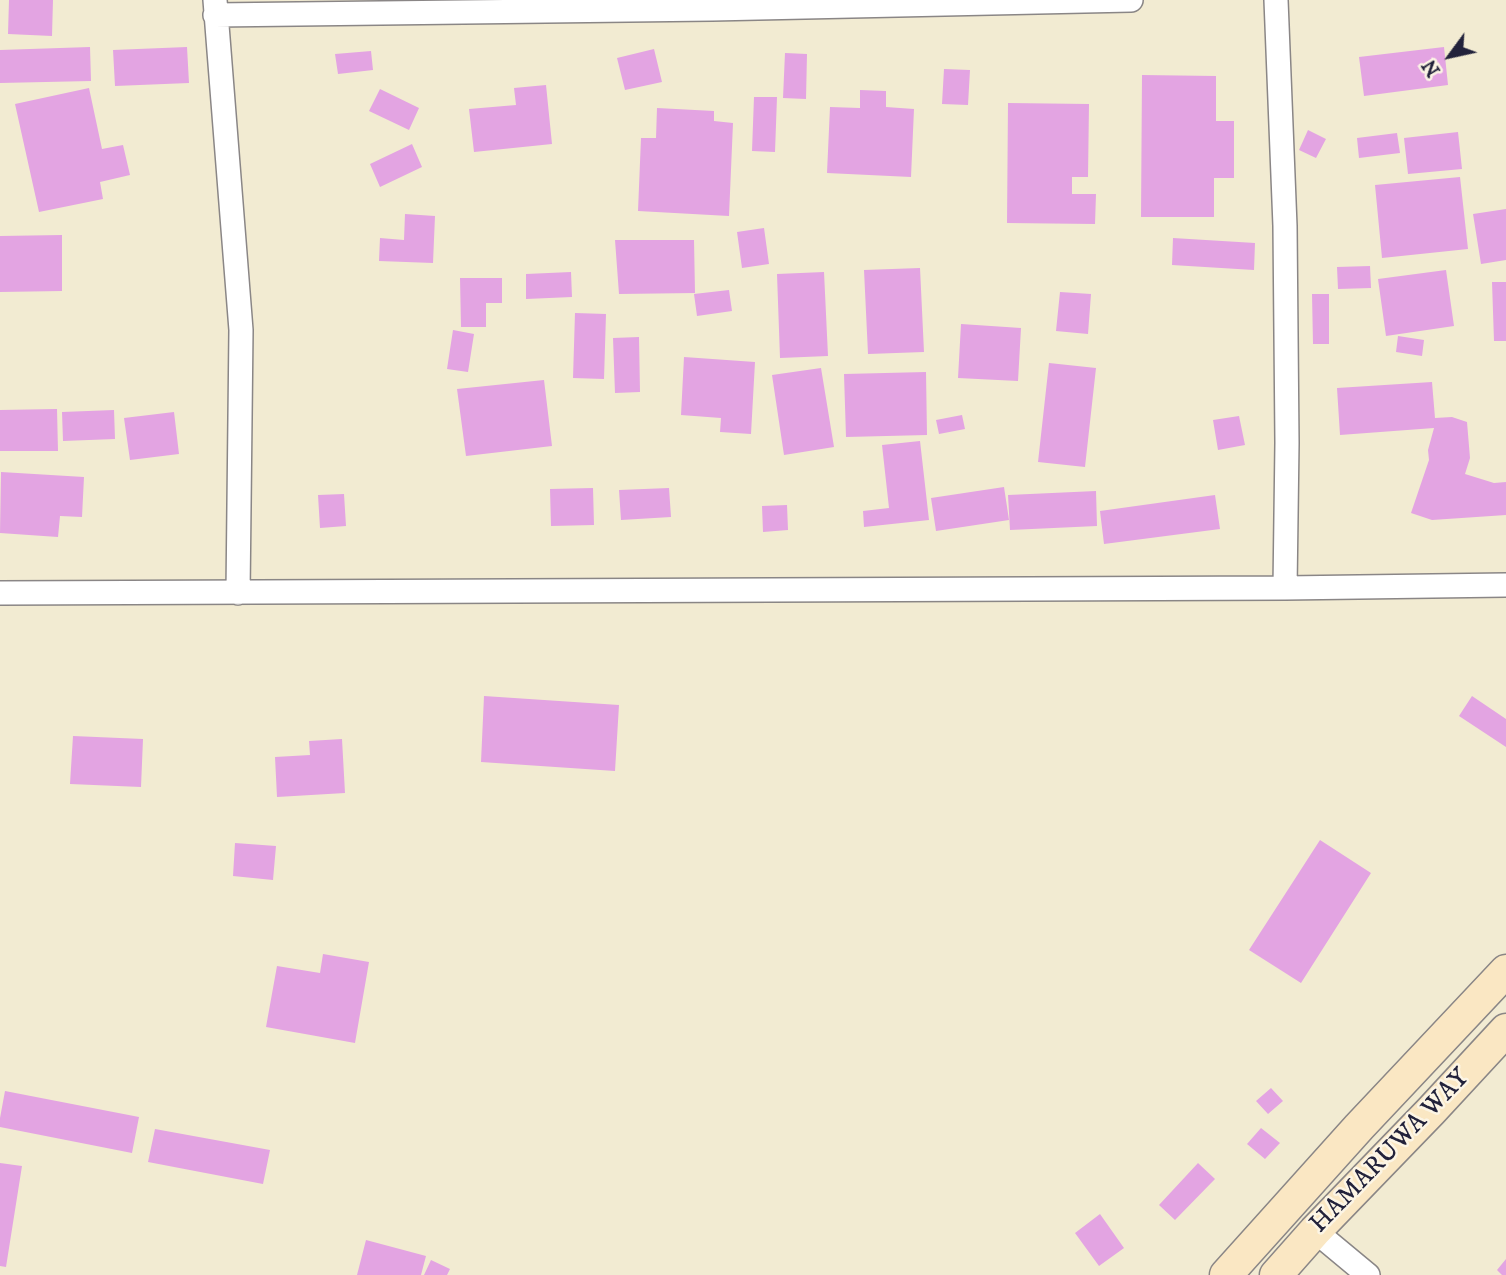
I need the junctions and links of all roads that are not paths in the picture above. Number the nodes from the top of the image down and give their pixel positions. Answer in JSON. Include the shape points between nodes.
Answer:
{"nodes":[{"id":1,"x":1131,"y":0,"type":"edge"},
{"id":2,"x":1276,"y":0,"type":"edge"},
{"id":3,"x":712,"y":5,"type":"edge"},
{"id":4,"x":215,"y":8,"type":"edge"},
{"id":5,"x":1506,"y":585,"type":"edge"},
{"id":6,"x":1285,"y":588,"type":"junction"},
{"id":7,"x":0,"y":593,"type":"edge"},
{"id":8,"x":239,"y":593,"type":"junction"},
{"id":9,"x":1506,"y":971,"type":"edge"},
{"id":10,"x":1506,"y":1030,"type":"edge"},
{"id":11,"x":1315,"y":1231,"type":"junction"},
{"id":12,"x":1226,"y":1275,"type":"edge"},
{"id":13,"x":1276,"y":1275,"type":"edge"},
{"id":14,"x":1368,"y":1275,"type":"edge"}],
"edges":[{"from":1,"to":3,"type":"street"},
{"from":2,"to":6,"type":"street","via":[[1285,226]]},
{"from":3,"to":4,"type":"street"},
{"from":4,"to":8,"type":"street","via":[[242,330]]},
{"from":5,"to":6,"type":"street"},
{"from":6,"to":8,"type":"street"},
{"from":7,"to":8,"type":"street"},
{"from":9,"to":12,"type":"main road"},
{"from":10,"to":11,"type":"main road","name":"HAMARUWA WAY"},
{"from":11,"to":13,"type":"main road","name":"HAMARUWA WAY"},
{"from":11,"to":14,"type":"street"}]}
